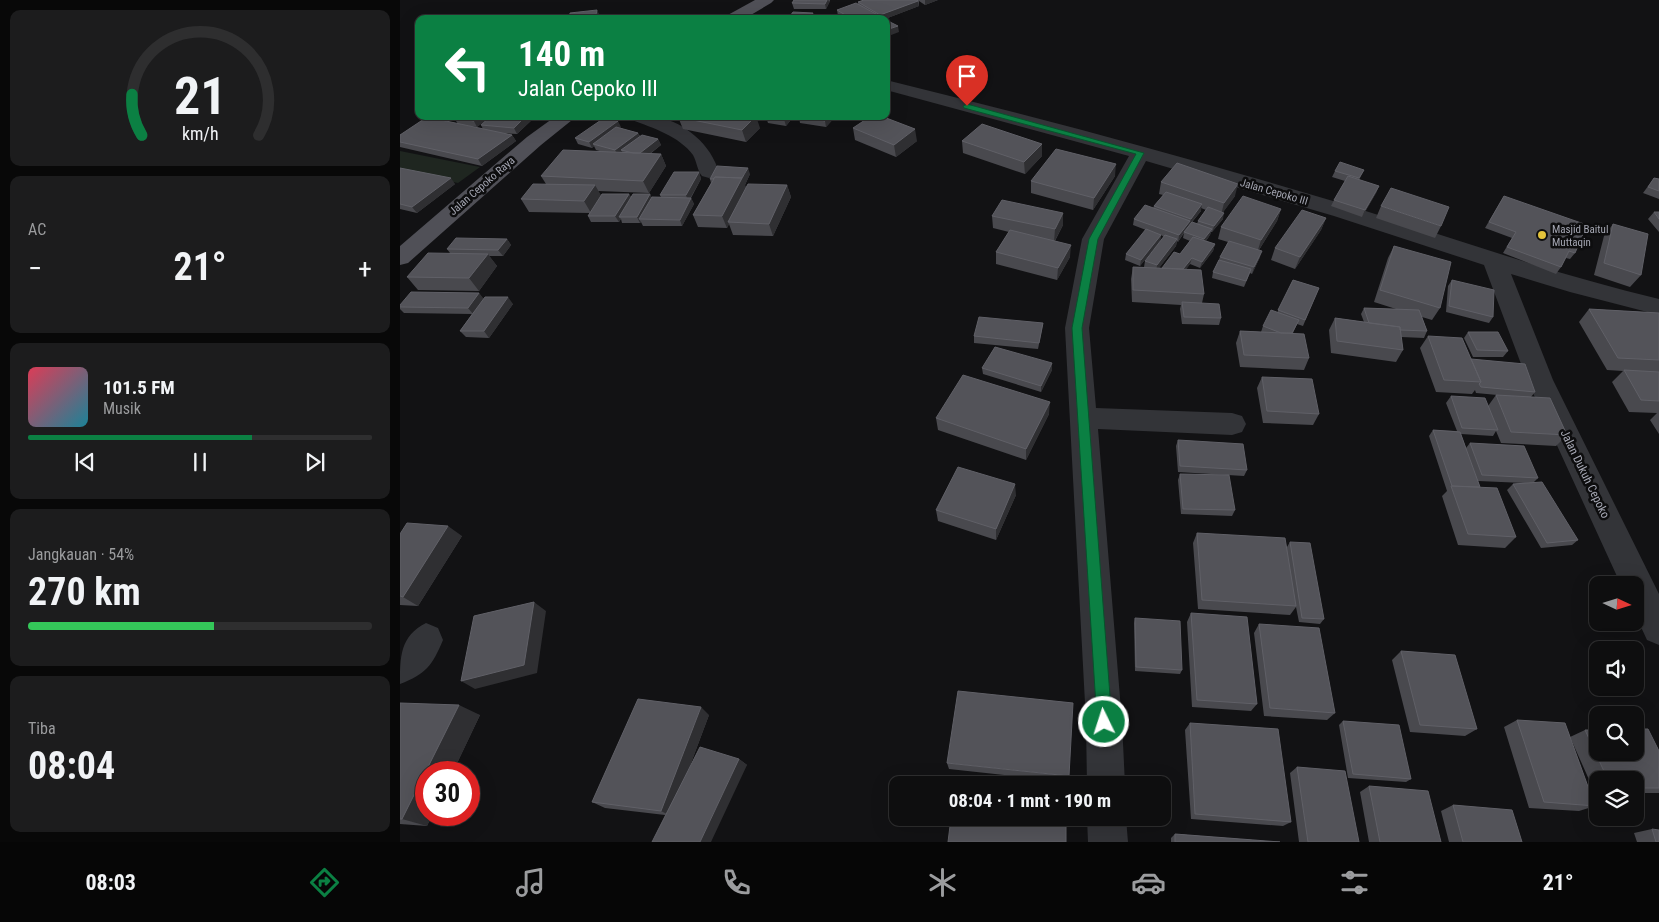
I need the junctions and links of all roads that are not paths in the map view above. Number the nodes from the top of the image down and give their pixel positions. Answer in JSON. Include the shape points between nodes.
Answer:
{"nodes":[{"id":1,"x":766,"y":0,"type":"edge"},
{"id":2,"x":739,"y":15,"type":"edge"},
{"id":3,"x":890,"y":85,"type":"edge"},
{"id":4,"x":563,"y":120,"type":"edge"},
{"id":5,"x":647,"y":120,"type":"edge"},
{"id":6,"x":1140,"y":153,"type":"junction"},
{"id":7,"x":709,"y":172,"type":"dead end"},
{"id":8,"x":400,"y":258,"type":"edge"},
{"id":9,"x":1494,"y":261,"type":"junction"},
{"id":10,"x":1659,"y":307,"type":"edge"},
{"id":11,"x":1084,"y":418,"type":"junction"},
{"id":12,"x":1232,"y":424,"type":"dead end"},
{"id":13,"x":1659,"y":629,"type":"edge"},
{"id":14,"x":426,"y":640,"type":"dead end"},
{"id":15,"x":400,"y":667,"type":"edge"},
{"id":16,"x":1106,"y":776,"type":"edge"},
{"id":17,"x":1107,"y":826,"type":"edge"},
{"id":18,"x":1108,"y":842,"type":"edge"}],
"edges":[{"from":1,"to":2,"type":"main road"},
{"from":3,"to":6,"type":"street","name":"Jalan Cepoko III"},
{"from":4,"to":8,"type":"main road","name":"Jalan Cepoko Raya"},
{"from":5,"to":7,"type":"street","via":[[692,141],[708,162]]},
{"from":6,"to":9,"type":"street","name":"Jalan Cepoko III","via":[[1342,212]]},
{"from":6,"to":11,"type":"street","via":[[1093,239],[1077,328]]},
{"from":9,"to":10,"type":"street","name":"Jalan Cepoko III"},
{"from":9,"to":13,"type":"street","name":"Jalan Dukuh Cepoko","via":[[1540,380]]},
{"from":11,"to":12,"type":"street"},
{"from":11,"to":16,"type":"street"},
{"from":14,"to":15,"type":"street","via":[[412,661]]},
{"from":17,"to":18,"type":"street"}]}
